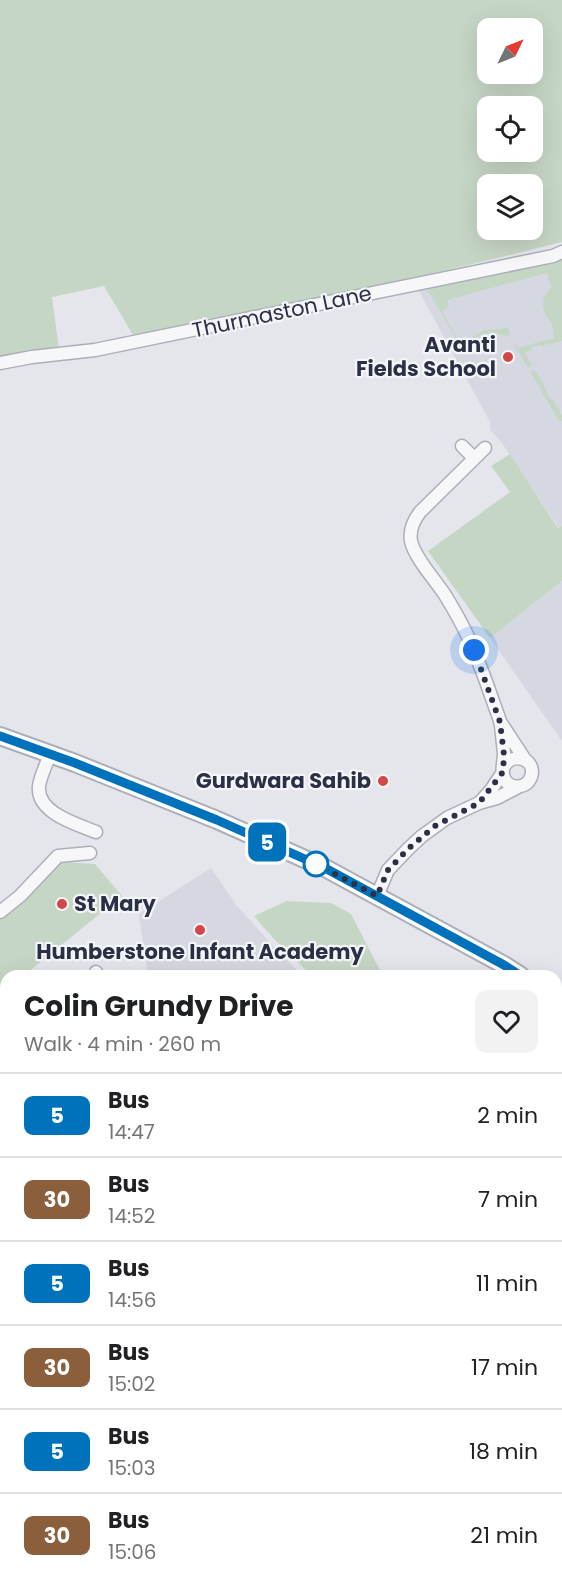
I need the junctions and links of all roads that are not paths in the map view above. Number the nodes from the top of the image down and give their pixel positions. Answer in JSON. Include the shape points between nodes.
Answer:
{"nodes":[{"id":1,"x":562,"y":252,"type":"edge"},
{"id":2,"x":0,"y":363,"type":"edge"},
{"id":3,"x":462,"y":446,"type":"dead end"},
{"id":4,"x":485,"y":448,"type":"dead end"},
{"id":5,"x":474,"y":458,"type":"junction"},
{"id":6,"x":500,"y":722,"type":"junction"},
{"id":7,"x":0,"y":736,"type":"edge"},
{"id":8,"x":50,"y":754,"type":"junction"},
{"id":9,"x":526,"y":760,"type":"junction"},
{"id":10,"x":503,"y":770,"type":"junction"},
{"id":11,"x":518,"y":787,"type":"junction"},
{"id":12,"x":479,"y":803,"type":"junction"},
{"id":13,"x":96,"y":832,"type":"dead end"},
{"id":14,"x":90,"y":853,"type":"dead end"},
{"id":15,"x":377,"y":896,"type":"junction"},
{"id":16,"x":0,"y":912,"type":"edge"},
{"id":17,"x":512,"y":970,"type":"edge"}],
"edges":[{"from":1,"to":2,"type":"street","name":"Thurmaston Lane","via":[[95,350]]},
{"from":3,"to":5,"type":"street"},
{"from":4,"to":5,"type":"street"},
{"from":5,"to":6,"type":"street","via":[[420,512],[410,536],[413,548],[466,632]]},
{"from":6,"to":9,"type":"street"},
{"from":6,"to":10,"type":"street"},
{"from":7,"to":8,"type":"street"},
{"from":8,"to":13,"type":"street","via":[[38,787],[40,796],[50,811]]},
{"from":8,"to":15,"type":"street","via":[[228,824]]},
{"from":9,"to":10,"type":"street","via":[[513,758]]},
{"from":9,"to":11,"type":"street","via":[[531,776]]},
{"from":10,"to":11,"type":"street","via":[[506,781]]},
{"from":10,"to":12,"type":"street"},
{"from":11,"to":12,"type":"street"},
{"from":12,"to":15,"type":"street","via":[[422,836],[388,870]]},
{"from":14,"to":16,"type":"street","via":[[58,856]]},
{"from":15,"to":17,"type":"street"}]}
